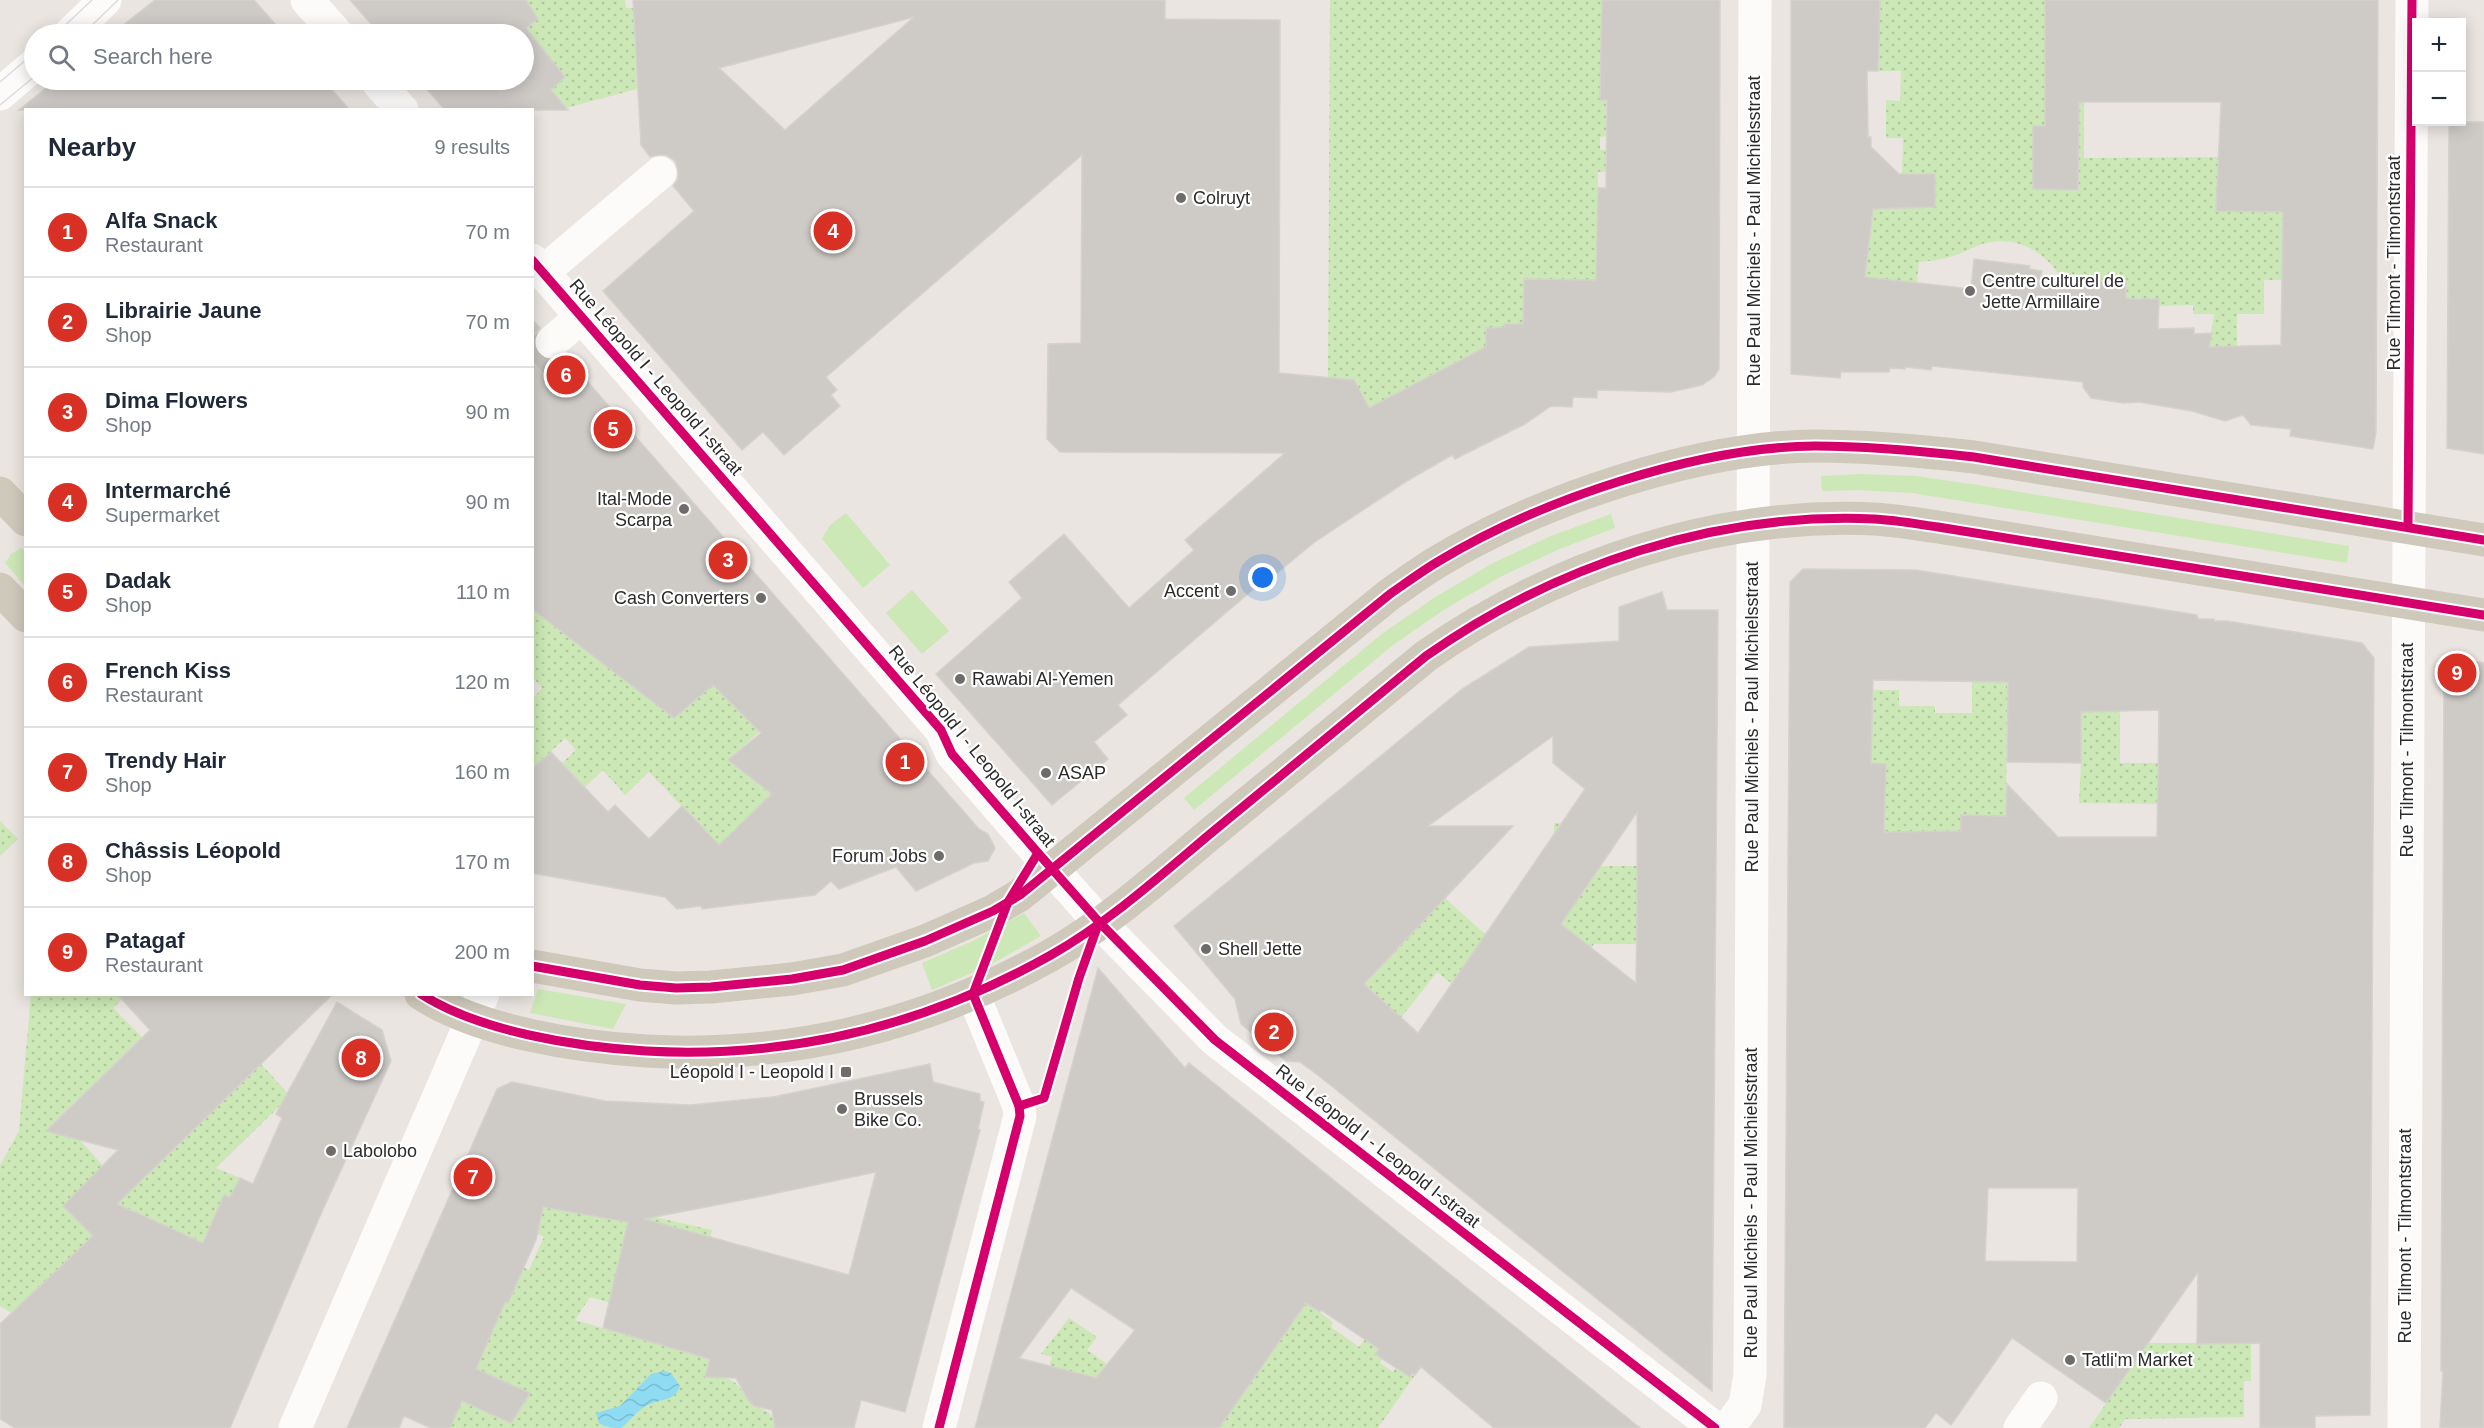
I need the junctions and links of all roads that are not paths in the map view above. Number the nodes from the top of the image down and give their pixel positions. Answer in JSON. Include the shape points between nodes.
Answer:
{"nodes":[{"id":1,"x":105,"y":0,"type":"edge"},
{"id":2,"x":307,"y":0,"type":"edge"},
{"id":3,"x":1755,"y":0,"type":"edge"},
{"id":4,"x":2412,"y":0,"type":"edge"},
{"id":5,"x":80,"y":24,"type":"edge"},
{"id":6,"x":328,"y":24,"type":"edge"},
{"id":7,"x":24,"y":74,"type":"edge"},
{"id":8,"x":385,"y":90,"type":"edge"},
{"id":9,"x":0,"y":94,"type":"edge"},
{"id":10,"x":400,"y":108,"type":"edge"},
{"id":11,"x":660,"y":173,"type":"dead end"},
{"id":12,"x":538,"y":266,"type":"edge"},
{"id":13,"x":581,"y":317,"type":"junction"},
{"id":14,"x":552,"y":342,"type":"tunnel mouth"},
{"id":15,"x":1753,"y":451,"type":"junction"},
{"id":16,"x":1753,"y":524,"type":"junction"},
{"id":17,"x":2408,"y":527,"type":"junction"},
{"id":18,"x":2484,"y":540,"type":"edge"},
{"id":19,"x":0,"y":590,"type":"edge"},
{"id":20,"x":2408,"y":602,"type":"junction"},
{"id":21,"x":24,"y":614,"type":"edge"},
{"id":22,"x":2484,"y":615,"type":"edge"},
{"id":23,"x":1052,"y":869,"type":"junction"},
{"id":24,"x":1099,"y":922,"type":"junction"},
{"id":25,"x":534,"y":966,"type":"edge"},
{"id":26,"x":973,"y":994,"type":"junction"},
{"id":27,"x":430,"y":996,"type":"edge"},
{"id":28,"x":477,"y":1006,"type":"edge"},
{"id":29,"x":2041,"y":1398,"type":"dead end"},
{"id":30,"x":295,"y":1428,"type":"edge"},
{"id":31,"x":939,"y":1428,"type":"edge"},
{"id":32,"x":1714,"y":1428,"type":"edge"},
{"id":33,"x":1728,"y":1428,"type":"edge"},
{"id":34,"x":2020,"y":1428,"type":"edge"},
{"id":35,"x":2404,"y":1428,"type":"edge"}],
"edges":[{"from":1,"to":5,"type":"street"},
{"from":2,"to":6,"type":"street"},
{"from":3,"to":15,"type":"street","name":"Rue Paul Michiels - Paul Michielsstraat"},
{"from":4,"to":17,"type":"street","name":"Rue Tilmont - Tilmontstraat"},
{"from":7,"to":9,"type":"street"},
{"from":8,"to":10,"type":"street"},
{"from":11,"to":12,"type":"street"},
{"from":12,"to":13,"type":"street","name":"Rue Léopold I - Leopold I-straat"},
{"from":13,"to":14,"type":"street"},
{"from":13,"to":23,"type":"street","name":"Rue Léopold I - Leopold I-straat","via":[[940,730],[952,754]]},
{"from":15,"to":16,"type":"street","name":"Rue Paul Michiels - Paul Michielsstraat"},
{"from":15,"to":17,"type":"main road","via":[[1814,446],[1974,457]]},
{"from":15,"to":23,"type":"main road","via":[[1695,461],[1592,492],[1526,517],[1439,561],[1372,608]]},
{"from":16,"to":20,"type":"main road","via":[[1875,519]]},
{"from":16,"to":24,"type":"main road","via":[[1671,541],[1613,559],[1505,606],[1459,633]]},
{"from":16,"to":33,"type":"street","name":"Rue Paul Michiels - Paul Michielsstraat","via":[[1750,1375],[1745,1405]]},
{"from":17,"to":18,"type":"main road"},
{"from":17,"to":20,"type":"street","name":"Rue Tilmont - Tilmontstraat"},
{"from":19,"to":21,"type":"main road"},
{"from":20,"to":22,"type":"main road"},
{"from":20,"to":35,"type":"street","name":"Rue Tilmont - Tilmontstraat"},
{"from":23,"to":24,"type":"street","name":"Rue Léopold I - Leopold I-straat"},
{"from":23,"to":25,"type":"main road","via":[[993,911],[880,957],[822,973],[752,984],[676,988],[640,986]]},
{"from":24,"to":26,"type":"main road","via":[[1049,956]]},
{"from":24,"to":32,"type":"street","name":"Rue Léopold I - Leopold I-straat","via":[[1215,1040]]},
{"from":26,"to":28,"type":"main road","via":[[857,1034],[782,1047],[704,1053],[612,1049],[545,1038]]},
{"from":26,"to":31,"type":"street","via":[[1020,1116]]},
{"from":27,"to":28,"type":"main road"},
{"from":28,"to":30,"type":"street"},
{"from":29,"to":34,"type":"street"}]}
